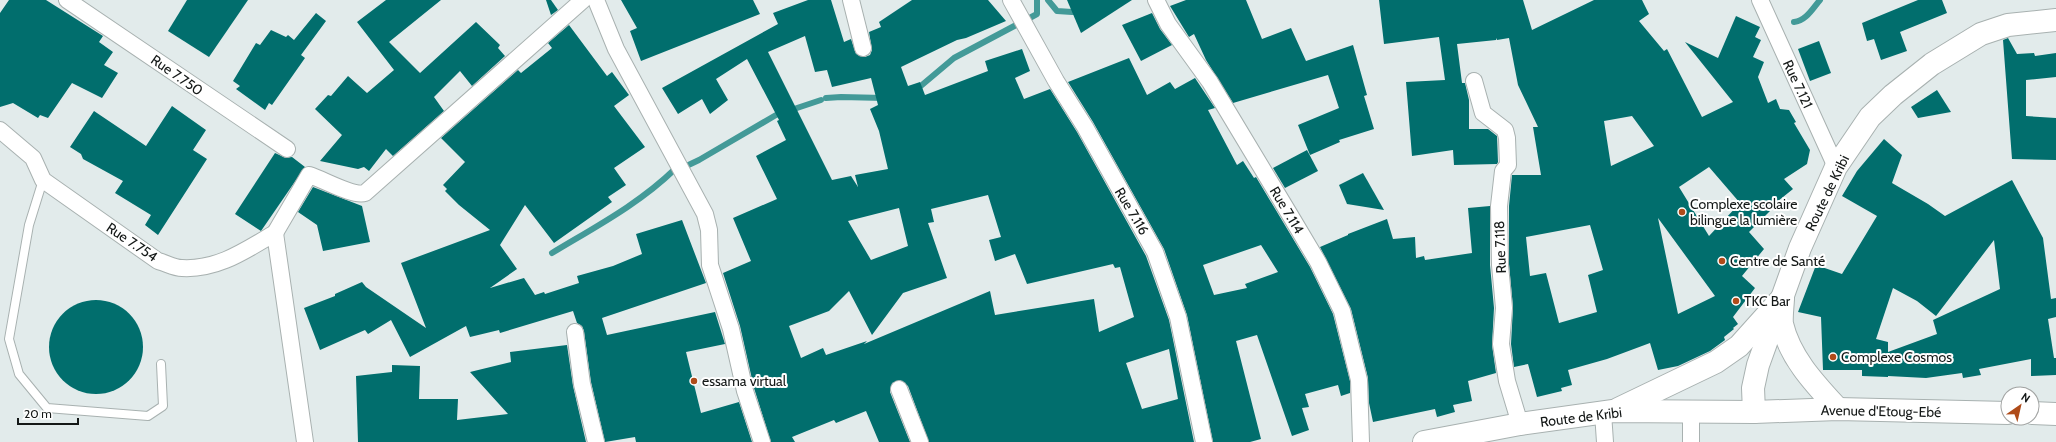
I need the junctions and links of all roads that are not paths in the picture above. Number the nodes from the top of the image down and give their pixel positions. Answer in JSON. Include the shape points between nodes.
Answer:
{"nodes":[{"id":1,"x":67,"y":0,"type":"edge"},
{"id":2,"x":583,"y":0,"type":"edge"},
{"id":3,"x":596,"y":0,"type":"edge"},
{"id":4,"x":851,"y":0,"type":"edge"},
{"id":5,"x":1011,"y":0,"type":"edge"},
{"id":6,"x":1156,"y":0,"type":"edge"},
{"id":7,"x":1760,"y":0,"type":"edge"},
{"id":8,"x":2056,"y":20,"type":"edge"},
{"id":9,"x":862,"y":48,"type":"dead end"},
{"id":10,"x":1474,"y":81,"type":"dead end"},
{"id":11,"x":0,"y":130,"type":"edge"},
{"id":12,"x":288,"y":149,"type":"dead end"},
{"id":13,"x":1836,"y":167,"type":"junction"},
{"id":14,"x":43,"y":180,"type":"junction"},
{"id":15,"x":276,"y":233,"type":"junction"},
{"id":16,"x":1783,"y":296,"type":"junction"},
{"id":17,"x":575,"y":332,"type":"dead end"},
{"id":18,"x":161,"y":364,"type":"dead end"},
{"id":19,"x":899,"y":389,"type":"dead end"},
{"id":20,"x":1838,"y":409,"type":"junction"},
{"id":21,"x":1608,"y":412,"type":"junction"},
{"id":22,"x":1691,"y":412,"type":"junction"},
{"id":23,"x":1754,"y":412,"type":"junction"},
{"id":24,"x":2000,"y":413,"type":"edge"},
{"id":25,"x":2040,"y":413,"type":"edge"},
{"id":26,"x":2056,"y":414,"type":"edge"},
{"id":27,"x":1520,"y":424,"type":"junction"},
{"id":28,"x":305,"y":442,"type":"edge"},
{"id":29,"x":596,"y":442,"type":"edge"},
{"id":30,"x":762,"y":442,"type":"edge"},
{"id":31,"x":920,"y":442,"type":"edge"},
{"id":32,"x":1204,"y":442,"type":"edge"},
{"id":33,"x":1361,"y":442,"type":"edge"},
{"id":34,"x":1424,"y":442,"type":"edge"},
{"id":35,"x":1605,"y":442,"type":"edge"},
{"id":36,"x":1691,"y":442,"type":"edge"}],
"edges":[{"from":1,"to":12,"type":"street","name":"Rue 7.750"},
{"from":2,"to":15,"type":"street","via":[[365,193],[352,193],[309,175]]},
{"from":3,"to":30,"type":"street","via":[[616,49],[705,214],[709,230],[710,265],[731,329],[745,390]]},
{"from":4,"to":9,"type":"street"},
{"from":5,"to":32,"type":"street","name":"Rue 7.116","via":[[1155,252],[1180,323]]},
{"from":6,"to":33,"type":"street","name":"Rue 7.114","via":[[1168,24],[1210,82],[1293,220],[1318,262],[1342,311],[1359,380]]},
{"from":7,"to":13,"type":"street","name":"Rue 7.121"},
{"from":8,"to":13,"type":"main road","name":"Route de Kribi","via":[[2008,25],[1981,34],[1932,64],[1870,117]]},
{"from":10,"to":27,"type":"street","name":"Rue 7.118","via":[[1482,113],[1505,130],[1508,165],[1503,171],[1499,206],[1504,308],[1500,344],[1507,381]]},
{"from":11,"to":14,"type":"street","via":[[34,158]]},
{"from":13,"to":16,"type":"main road","name":"Route de Kribi","via":[[1800,248]]},
{"from":14,"to":15,"type":"street","name":"Rue 7.754","via":[[147,254],[158,261],[180,268],[199,267],[230,260]]},
{"from":14,"to":18,"type":"lane","via":[[29,225],[9,339],[19,374],[47,408],[148,416],[163,406]]},
{"from":15,"to":28,"type":"street"},
{"from":16,"to":20,"type":"main road","via":[[1782,324],[1790,344],[1804,372]]},
{"from":16,"to":21,"type":"main road","via":[[1739,346],[1716,362]]},
{"from":16,"to":23,"type":"main road","name":"Route de Kribi","via":[[1758,365],[1753,388]]},
{"from":17,"to":29,"type":"street","via":[[582,384]]},
{"from":19,"to":31,"type":"street"},
{"from":20,"to":23,"type":"main road","name":"Avenue d'Etoug-Ebé"},
{"from":20,"to":24,"type":"main road","name":"Avenue d'Etoug-Ebé"},
{"from":21,"to":22,"type":"main road","name":"Route de Kribi"},
{"from":21,"to":27,"type":"main road","name":"Route de Kribi"},
{"from":21,"to":35,"type":"street"},
{"from":22,"to":23,"type":"main road","name":"Route de Kribi"},
{"from":22,"to":36,"type":"street"},
{"from":25,"to":26,"type":"main road"},
{"from":27,"to":34,"type":"main road","name":"Route de Kribi"}]}
